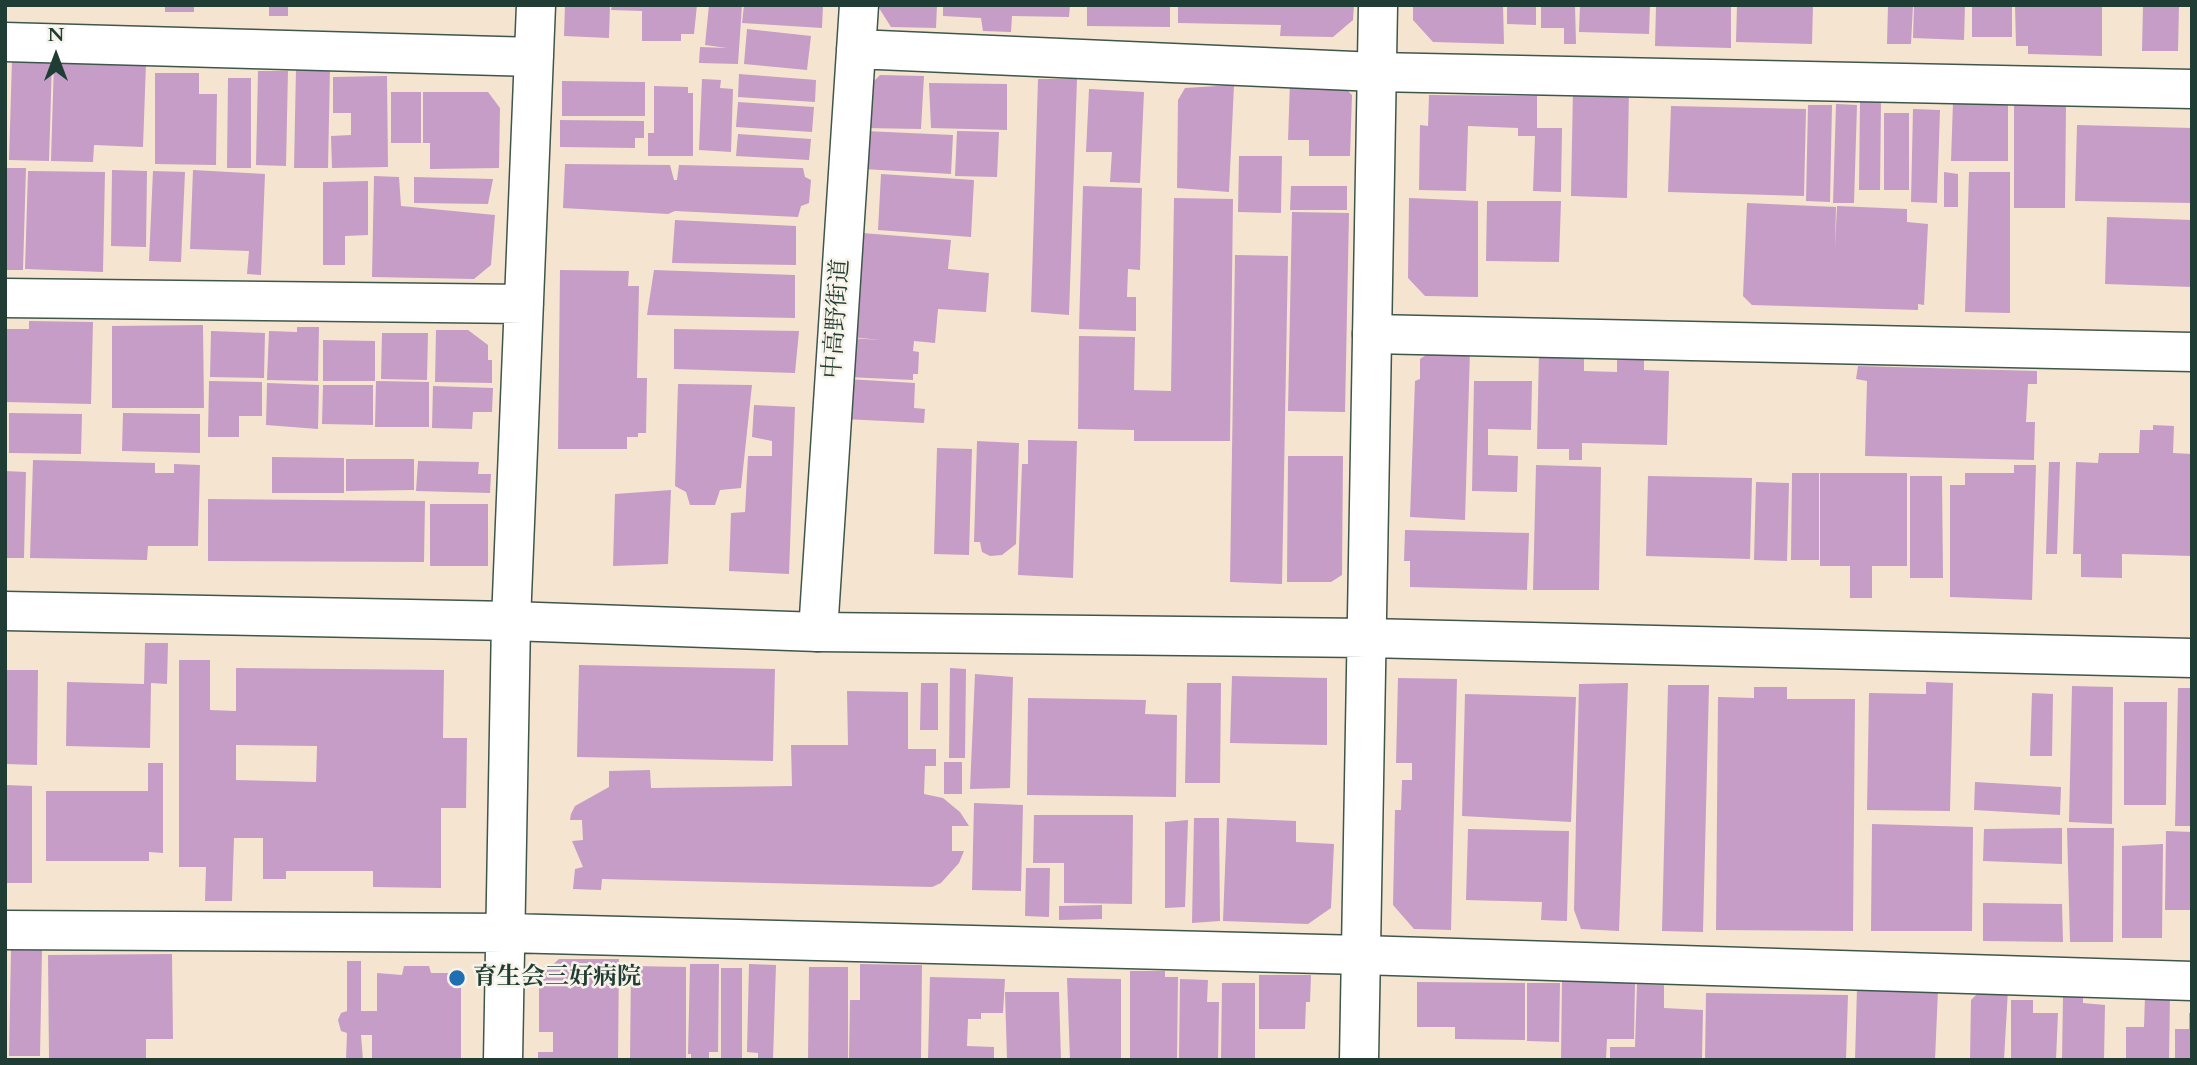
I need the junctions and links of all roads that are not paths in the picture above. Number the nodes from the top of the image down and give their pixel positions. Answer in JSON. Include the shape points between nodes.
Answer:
{"nodes":[{"id":1,"x":536,"y":5,"type":"edge"},
{"id":2,"x":859,"y":5,"type":"edge"},
{"id":3,"x":1378,"y":5,"type":"edge"},
{"id":4,"x":5,"y":42,"type":"edge"},
{"id":5,"x":856,"y":49,"type":"junction"},
{"id":6,"x":534,"y":57,"type":"junction"},
{"id":7,"x":1376,"y":72,"type":"junction"},
{"id":8,"x":2192,"y":89,"type":"edge"},
{"id":9,"x":5,"y":298,"type":"edge"},
{"id":10,"x":524,"y":304,"type":"junction"},
{"id":11,"x":1372,"y":334,"type":"junction"},
{"id":12,"x":2192,"y":352,"type":"edge"},
{"id":13,"x":5,"y":611,"type":"edge"},
{"id":14,"x":512,"y":621,"type":"junction"},
{"id":15,"x":818,"y":632,"type":"junction"},
{"id":16,"x":1367,"y":638,"type":"junction"},
{"id":17,"x":2192,"y":658,"type":"edge"},
{"id":18,"x":5,"y":930,"type":"edge"},
{"id":19,"x":506,"y":933,"type":"junction"},
{"id":20,"x":1361,"y":955,"type":"junction"},
{"id":21,"x":2192,"y":981,"type":"edge"},
{"id":22,"x":503,"y":1060,"type":"edge"},
{"id":23,"x":1359,"y":1060,"type":"edge"}],
"edges":[{"from":1,"to":6,"type":"street"},
{"from":2,"to":5,"type":"street","name":"中高野街道"},
{"from":3,"to":7,"type":"street"},
{"from":4,"to":6,"type":"street"},
{"from":5,"to":7,"type":"street"},
{"from":5,"to":15,"type":"street","name":"中高野街道"},
{"from":6,"to":10,"type":"street"},
{"from":7,"to":8,"type":"street"},
{"from":7,"to":11,"type":"street"},
{"from":9,"to":10,"type":"street"},
{"from":10,"to":14,"type":"street"},
{"from":11,"to":12,"type":"street"},
{"from":11,"to":16,"type":"street"},
{"from":13,"to":14,"type":"street"},
{"from":14,"to":15,"type":"street"},
{"from":14,"to":19,"type":"street"},
{"from":15,"to":16,"type":"street"},
{"from":16,"to":17,"type":"street"},
{"from":16,"to":20,"type":"street"},
{"from":18,"to":19,"type":"street"},
{"from":19,"to":20,"type":"street"},
{"from":19,"to":22,"type":"street"},
{"from":20,"to":21,"type":"street"},
{"from":20,"to":23,"type":"street"}]}
